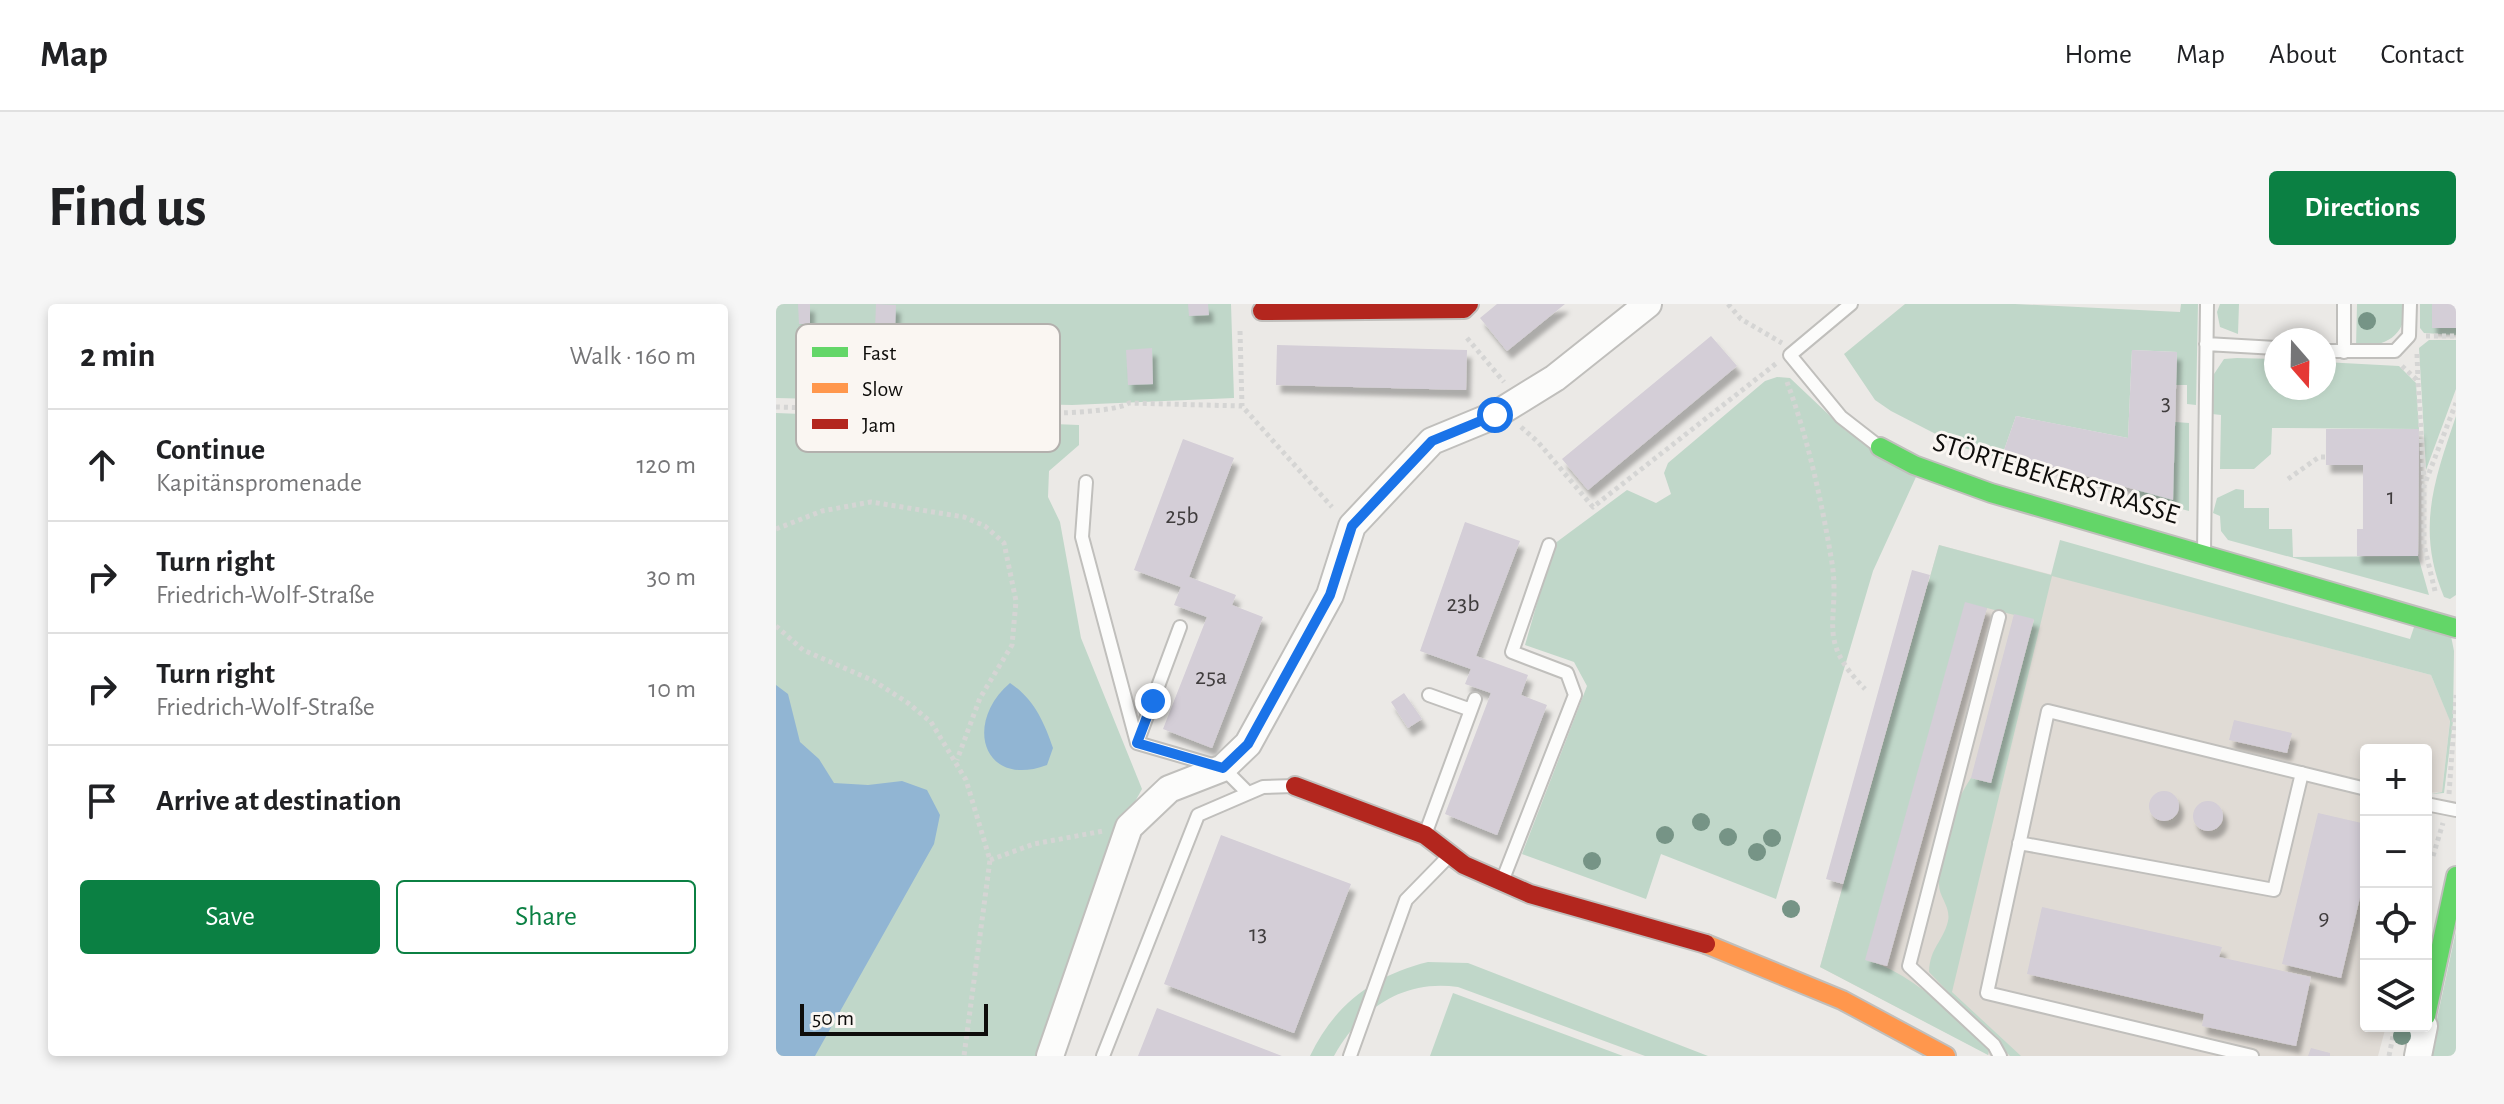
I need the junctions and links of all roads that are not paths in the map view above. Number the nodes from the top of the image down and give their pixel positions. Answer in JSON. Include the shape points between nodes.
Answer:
{"nodes":[{"id":1,"x":1469,"y":304,"type":"edge"},
{"id":2,"x":1648,"y":304,"type":"edge"},
{"id":3,"x":1851,"y":304,"type":"edge"},
{"id":4,"x":2207,"y":304,"type":"edge"},
{"id":5,"x":2344,"y":304,"type":"edge"},
{"id":6,"x":2410,"y":304,"type":"edge"},
{"id":7,"x":1262,"y":311,"type":"road end"},
{"id":8,"x":2206,"y":344,"type":"junction"},
{"id":9,"x":2264,"y":347,"type":"edge"},
{"id":10,"x":2336,"y":352,"type":"edge"},
{"id":11,"x":2344,"y":352,"type":"junction"},
{"id":12,"x":1880,"y":447,"type":"joint"},
{"id":13,"x":1086,"y":482,"type":"dead end"},
{"id":14,"x":1549,"y":545,"type":"dead end"},
{"id":15,"x":2204,"y":554,"type":"junction"},
{"id":16,"x":1999,"y":617,"type":"dead end"},
{"id":17,"x":1180,"y":627,"type":"dead end"},
{"id":18,"x":2456,"y":628,"type":"edge"},
{"id":19,"x":1429,"y":695,"type":"dead end"},
{"id":20,"x":1137,"y":743,"type":"junction"},
{"id":21,"x":1223,"y":768,"type":"junction"},
{"id":22,"x":2302,"y":773,"type":"junction"},
{"id":23,"x":1295,"y":786,"type":"joint"},
{"id":24,"x":2360,"y":788,"type":"edge"},
{"id":25,"x":1247,"y":792,"type":"junction"},
{"id":26,"x":2432,"y":805,"type":"edge"},
{"id":27,"x":2456,"y":810,"type":"edge"},
{"id":28,"x":1425,"y":835,"type":"junction"},
{"id":29,"x":2019,"y":843,"type":"junction"},
{"id":30,"x":1451,"y":854,"type":"junction"},
{"id":31,"x":2456,"y":876,"type":"edge"},
{"id":32,"x":1502,"y":882,"type":"junction"},
{"id":33,"x":2432,"y":988,"type":"edge"},
{"id":34,"x":2423,"y":1032,"type":"edge"},
{"id":35,"x":1050,"y":1056,"type":"edge"},
{"id":36,"x":1103,"y":1056,"type":"edge"},
{"id":37,"x":1350,"y":1056,"type":"edge"},
{"id":38,"x":1946,"y":1056,"type":"edge"},
{"id":39,"x":2000,"y":1056,"type":"edge"},
{"id":40,"x":2252,"y":1056,"type":"edge"},
{"id":41,"x":2418,"y":1056,"type":"edge"}],
"edges":[{"from":1,"to":7,"type":"street","via":[[1464,309]]},
{"from":2,"to":21,"type":"street","via":[[1555,378],[1495,415],[1432,441],[1352,526],[1330,595],[1248,745]]},
{"from":3,"to":12,"type":"lane","name":"STÖRTEBEKERSTRASSE","via":[[1790,355],[1841,417]]},
{"from":4,"to":8,"type":"lane","name":"STÖRTEBEKERSTRASSE"},
{"from":5,"to":11,"type":"lane"},
{"from":6,"to":11,"type":"lane","via":[[2413,336],[2400,349]]},
{"from":8,"to":9,"type":"lane"},
{"from":8,"to":15,"type":"lane","name":"STÖRTEBEKERSTRASSE"},
{"from":10,"to":11,"type":"lane"},
{"from":12,"to":15,"type":"street","name":"STÖRTEBEKERSTRASSE","via":[[1955,482]]},
{"from":13,"to":20,"type":"lane","via":[[1082,537]]},
{"from":14,"to":32,"type":"lane","via":[[1512,652],[1567,673],[1575,695]]},
{"from":15,"to":18,"type":"street","name":"STÖRTEBEKERSTRASSE"},
{"from":16,"to":39,"type":"lane","via":[[1909,966]]},
{"from":17,"to":20,"type":"lane"},
{"from":19,"to":28,"type":"lane","via":[[1473,704]]},
{"from":20,"to":21,"type":"lane"},
{"from":21,"to":25,"type":"lane"},
{"from":21,"to":35,"type":"street","via":[[1169,789],[1129,827]]},
{"from":22,"to":24,"type":"lane"},
{"from":22,"to":29,"type":"lane","via":[[2274,890]]},
{"from":22,"to":29,"type":"lane","via":[[2048,711]]},
{"from":23,"to":25,"type":"lane"},
{"from":23,"to":28,"type":"street"},
{"from":25,"to":36,"type":"lane","via":[[1198,815]]},
{"from":26,"to":27,"type":"lane"},
{"from":28,"to":30,"type":"street"},
{"from":29,"to":40,"type":"lane","via":[[1987,993]]},
{"from":30,"to":32,"type":"street"},
{"from":30,"to":37,"type":"lane","via":[[1406,900]]},
{"from":31,"to":33,"type":"street"},
{"from":32,"to":38,"type":"street","via":[[1563,905],[1694,939],[1842,1000]]},
{"from":34,"to":41,"type":"street"}]}
